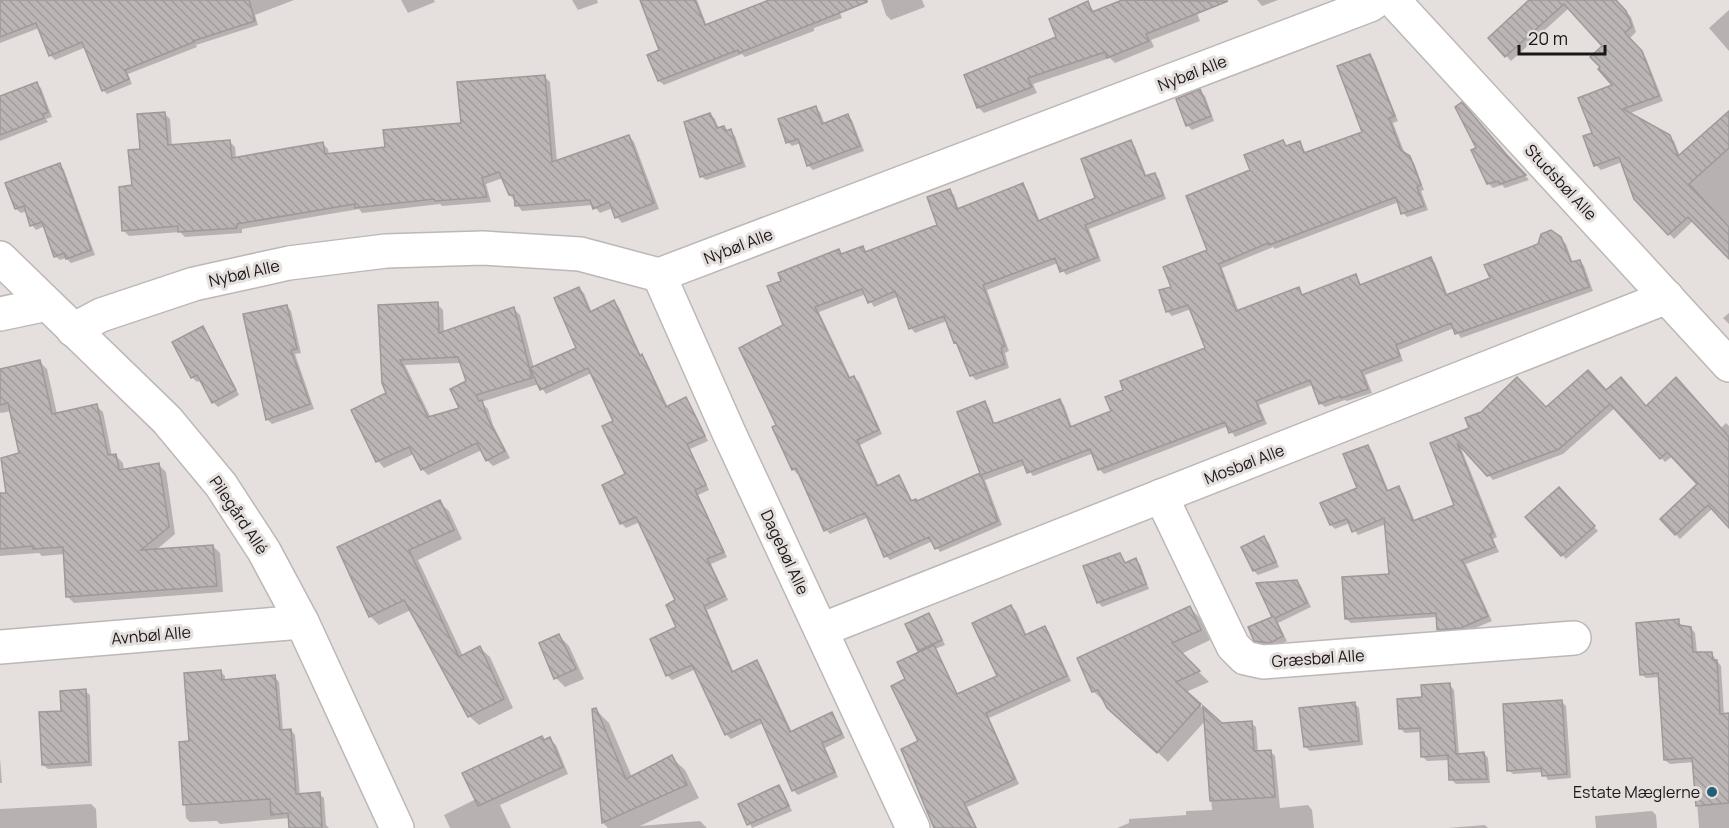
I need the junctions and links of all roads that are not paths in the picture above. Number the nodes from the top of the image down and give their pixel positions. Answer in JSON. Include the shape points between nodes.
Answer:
{"nodes":[{"id":1,"x":1377,"y":0,"type":"edge"},
{"id":2,"x":1393,"y":0,"type":"edge"},
{"id":3,"x":0,"y":258,"type":"edge"},
{"id":4,"x":659,"y":275,"type":"junction"},
{"id":5,"x":1667,"y":297,"type":"junction"},
{"id":6,"x":46,"y":304,"type":"junction"},
{"id":7,"x":0,"y":315,"type":"edge"},
{"id":8,"x":73,"y":330,"type":"junction"},
{"id":9,"x":1729,"y":365,"type":"edge"},
{"id":10,"x":1161,"y":496,"type":"junction"},
{"id":11,"x":302,"y":622,"type":"junction"},
{"id":12,"x":821,"y":630,"type":"junction"},
{"id":13,"x":1574,"y":638,"type":"dead end"},
{"id":14,"x":0,"y":647,"type":"edge"},
{"id":15,"x":398,"y":828,"type":"edge"},
{"id":16,"x":913,"y":828,"type":"edge"}],
"edges":[{"from":1,"to":4,"type":"street","name":"Nybøl Alle","via":[[1065,123]]},
{"from":2,"to":5,"type":"street","name":"Studsbøl Alle"},
{"from":3,"to":6,"type":"street","name":"Pilegård Allé"},
{"from":4,"to":8,"type":"street","name":"Nybøl Alle","via":[[580,254],[483,248],[386,250],[289,263],[194,284],[101,315]]},
{"from":4,"to":12,"type":"street","name":"Dagebøl Alle"},
{"from":5,"to":9,"type":"street","name":"Studsbøl Alle"},
{"from":5,"to":10,"type":"street","name":"Mosbøl Alle"},
{"from":6,"to":7,"type":"street"},
{"from":6,"to":8,"type":"street","name":"Pilegård Allé"},
{"from":8,"to":11,"type":"street","name":"Pilegård Allé","via":[[167,420],[221,485],[264,551]]},
{"from":10,"to":12,"type":"street","name":"Mosbøl Alle"},
{"from":10,"to":13,"type":"street","name":"Græsbøl Alle","via":[[1233,646],[1245,658],[1263,662]]},
{"from":11,"to":14,"type":"street","name":"Avnbøl Alle"},
{"from":11,"to":15,"type":"street","name":"Pilegård Allé"},
{"from":12,"to":16,"type":"street","name":"Dagebøl Alle"}]}
